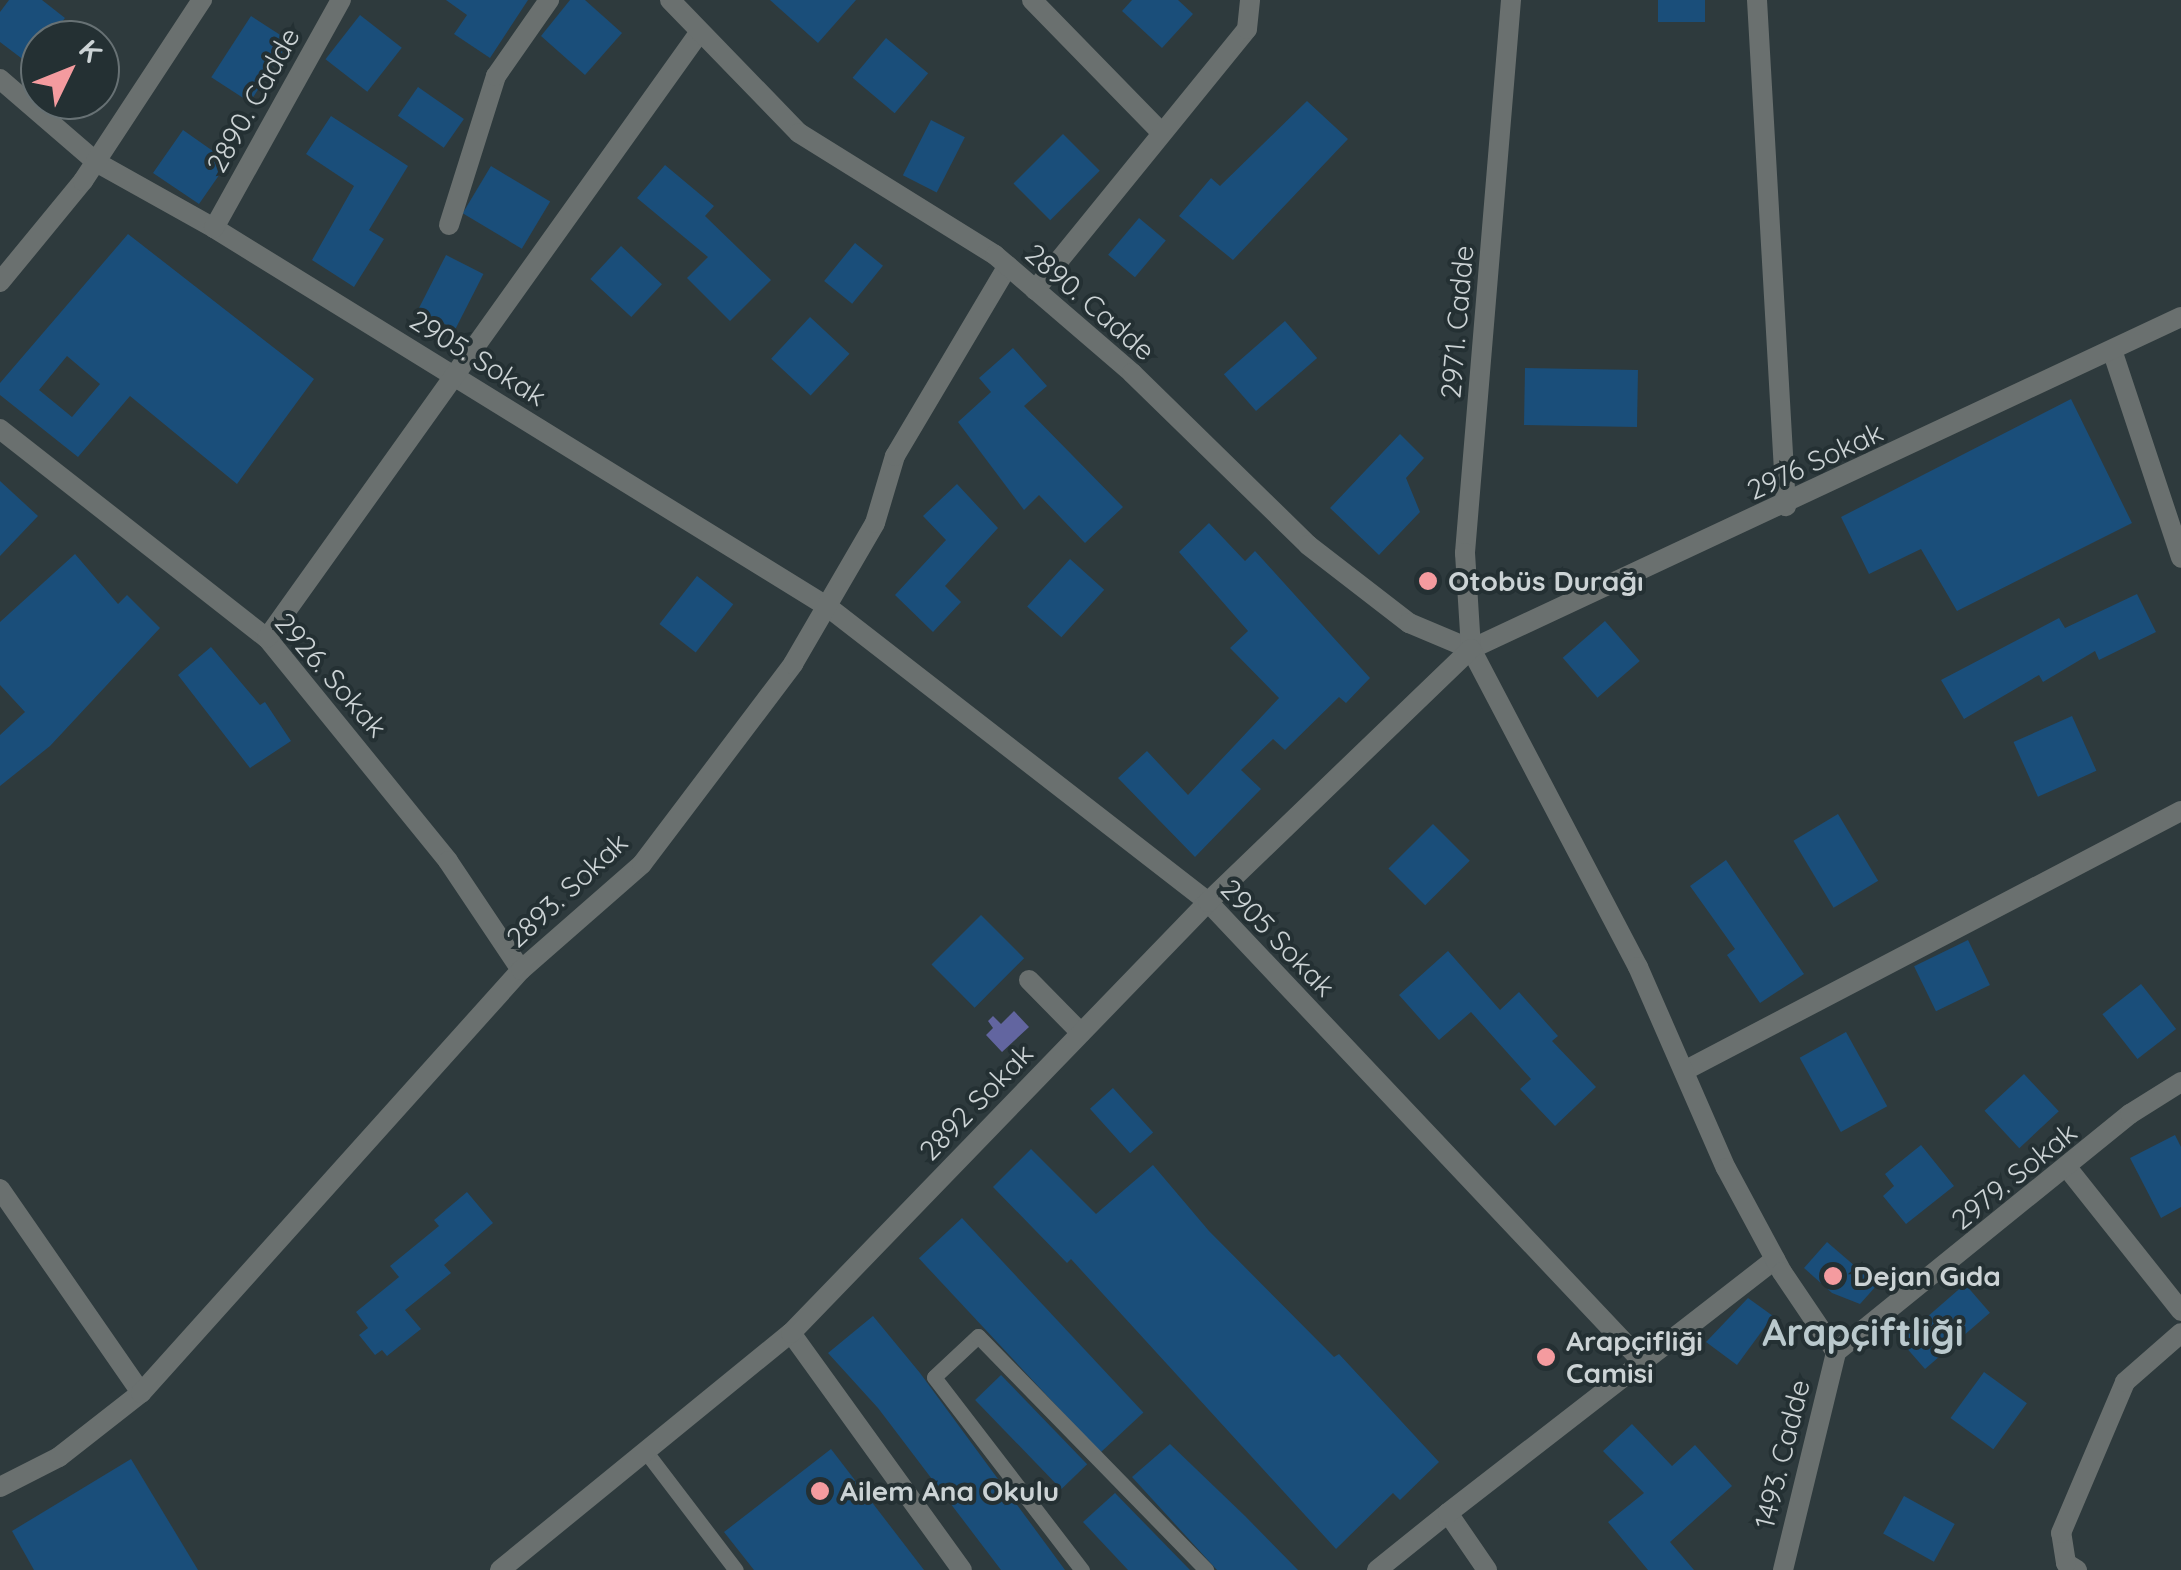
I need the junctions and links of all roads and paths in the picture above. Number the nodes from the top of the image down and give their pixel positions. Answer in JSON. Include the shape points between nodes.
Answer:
{"nodes":[{"id":1,"x":202,"y":0,"type":"edge"},
{"id":2,"x":341,"y":0,"type":"edge"},
{"id":3,"x":548,"y":0,"type":"edge"},
{"id":4,"x":670,"y":0,"type":"edge"},
{"id":5,"x":1032,"y":0,"type":"edge"},
{"id":6,"x":1250,"y":0,"type":"edge"},
{"id":7,"x":1512,"y":0,"type":"edge"},
{"id":8,"x":1757,"y":0,"type":"edge"},
{"id":9,"x":699,"y":33,"type":"junction"},
{"id":10,"x":0,"y":80,"type":"edge"},
{"id":11,"x":1159,"y":130,"type":"junction"},
{"id":12,"x":96,"y":162,"type":"junction"},
{"id":13,"x":448,"y":225,"type":"dead end"},
{"id":14,"x":214,"y":228,"type":"junction"},
{"id":15,"x":1008,"y":266,"type":"junction"},
{"id":16,"x":0,"y":282,"type":"edge"},
{"id":17,"x":1036,"y":290,"type":"junction"},
{"id":18,"x":2181,"y":317,"type":"edge"},
{"id":19,"x":2112,"y":350,"type":"junction"},
{"id":20,"x":451,"y":372,"type":"junction"},
{"id":21,"x":0,"y":429,"type":"edge"},
{"id":22,"x":1786,"y":506,"type":"junction"},
{"id":23,"x":2181,"y":558,"type":"edge"},
{"id":24,"x":828,"y":607,"type":"junction"},
{"id":25,"x":268,"y":638,"type":"junction"},
{"id":26,"x":1470,"y":649,"type":"junction"},
{"id":27,"x":2181,"y":811,"type":"edge"},
{"id":28,"x":1208,"y":902,"type":"junction"},
{"id":29,"x":522,"y":970,"type":"junction"},
{"id":30,"x":1028,"y":980,"type":"dead end"},
{"id":31,"x":1082,"y":1033,"type":"junction"},
{"id":32,"x":1684,"y":1071,"type":"junction"},
{"id":33,"x":2181,"y":1082,"type":"edge"},
{"id":34,"x":2069,"y":1170,"type":"junction"},
{"id":35,"x":0,"y":1189,"type":"edge"},
{"id":36,"x":1775,"y":1260,"type":"junction"},
{"id":37,"x":2181,"y":1311,"type":"edge"},
{"id":38,"x":2181,"y":1332,"type":"edge"},
{"id":39,"x":791,"y":1333,"type":"junction"},
{"id":40,"x":1836,"y":1352,"type":"junction"},
{"id":41,"x":1641,"y":1360,"type":"junction"},
{"id":42,"x":141,"y":1393,"type":"junction"},
{"id":43,"x":646,"y":1452,"type":"junction"},
{"id":44,"x":0,"y":1487,"type":"edge"},
{"id":45,"x":1448,"y":1512,"type":"junction"},
{"id":46,"x":500,"y":1570,"type":"edge"},
{"id":47,"x":736,"y":1570,"type":"edge"},
{"id":48,"x":962,"y":1570,"type":"edge"},
{"id":49,"x":1082,"y":1570,"type":"edge"},
{"id":50,"x":1206,"y":1570,"type":"edge"},
{"id":51,"x":1377,"y":1570,"type":"edge"},
{"id":52,"x":1487,"y":1570,"type":"edge"},
{"id":53,"x":1783,"y":1570,"type":"edge"},
{"id":54,"x":2077,"y":1570,"type":"edge"}],
"edges":[{"from":1,"to":12,"type":"street"},
{"from":2,"to":14,"type":"street","name":"2890. Cadde"},
{"from":3,"to":13,"type":"street","via":[[496,76]]},
{"from":4,"to":9,"type":"street","name":"2890. Cadde"},
{"from":5,"to":11,"type":"street"},
{"from":6,"to":11,"type":"street","via":[[1247,30]]},
{"from":7,"to":26,"type":"street","name":"2971. Cadde","via":[[1465,553]]},
{"from":8,"to":22,"type":"street"},
{"from":9,"to":15,"type":"street","name":"2890. Cadde","via":[[799,132]]},
{"from":9,"to":20,"type":"street","via":[[526,282]]},
{"from":10,"to":12,"type":"street","name":"2905. Sokak"},
{"from":11,"to":17,"type":"street"},
{"from":12,"to":14,"type":"street","name":"2905. Sokak"},
{"from":12,"to":16,"type":"street"},
{"from":14,"to":20,"type":"street","name":"2905. Sokak"},
{"from":15,"to":17,"type":"street","name":"2890. Cadde"},
{"from":15,"to":24,"type":"street","name":"2893. Sokak","via":[[895,456],[876,522]]},
{"from":17,"to":26,"type":"street","name":"2890. Cadde","via":[[1308,545],[1409,623]]},
{"from":18,"to":19,"type":"street","name":"2976 Sokak"},
{"from":19,"to":22,"type":"street","name":"2976 Sokak"},
{"from":19,"to":23,"type":"street"},
{"from":20,"to":24,"type":"street","name":"2905. Sokak"},
{"from":20,"to":25,"type":"street"},
{"from":21,"to":25,"type":"street","name":"2926. Sokak"},
{"from":22,"to":26,"type":"street","name":"2976 Sokak"},
{"from":24,"to":28,"type":"street","name":"2905 Sokak"},
{"from":24,"to":29,"type":"street","name":"2893. Sokak","via":[[793,664],[642,864]]},
{"from":25,"to":29,"type":"street","name":"2926. Sokak","via":[[448,862]]},
{"from":26,"to":28,"type":"street","name":"2892 Sokak"},
{"from":26,"to":32,"type":"street","via":[[1638,967]]},
{"from":27,"to":32,"type":"street"},
{"from":28,"to":31,"type":"street","name":"2892 Sokak"},
{"from":28,"to":41,"type":"street","name":"2905 Sokak"},
{"from":29,"to":42,"type":"street","name":"2893. Sokak"},
{"from":30,"to":31,"type":"street"},
{"from":31,"to":39,"type":"street","name":"2892 Sokak"},
{"from":32,"to":36,"type":"street"},
{"from":33,"to":34,"type":"street","name":"2979. Sokak","via":[[2130,1114]]},
{"from":34,"to":37,"type":"street"},
{"from":34,"to":40,"type":"street","name":"2979. Sokak"},
{"from":35,"to":42,"type":"street"},
{"from":36,"to":40,"type":"street"},
{"from":36,"to":41,"type":"street"},
{"from":38,"to":54,"type":"street","via":[[2125,1382],[2061,1532],[2066,1563]]},
{"from":39,"to":43,"type":"street","name":"2892 Sokak"},
{"from":39,"to":48,"type":"street"},
{"from":40,"to":53,"type":"street","name":"1493. Cadde"},
{"from":41,"to":45,"type":"street"},
{"from":42,"to":44,"type":"street","name":"2893. Sokak","via":[[59,1458]]},
{"from":43,"to":46,"type":"street","name":"2892 Sokak"},
{"from":43,"to":47,"type":"lane"},
{"from":45,"to":51,"type":"street"},
{"from":45,"to":52,"type":"street"},
{"from":49,"to":50,"type":"lane","via":[[934,1377],[978,1336]]}]}
